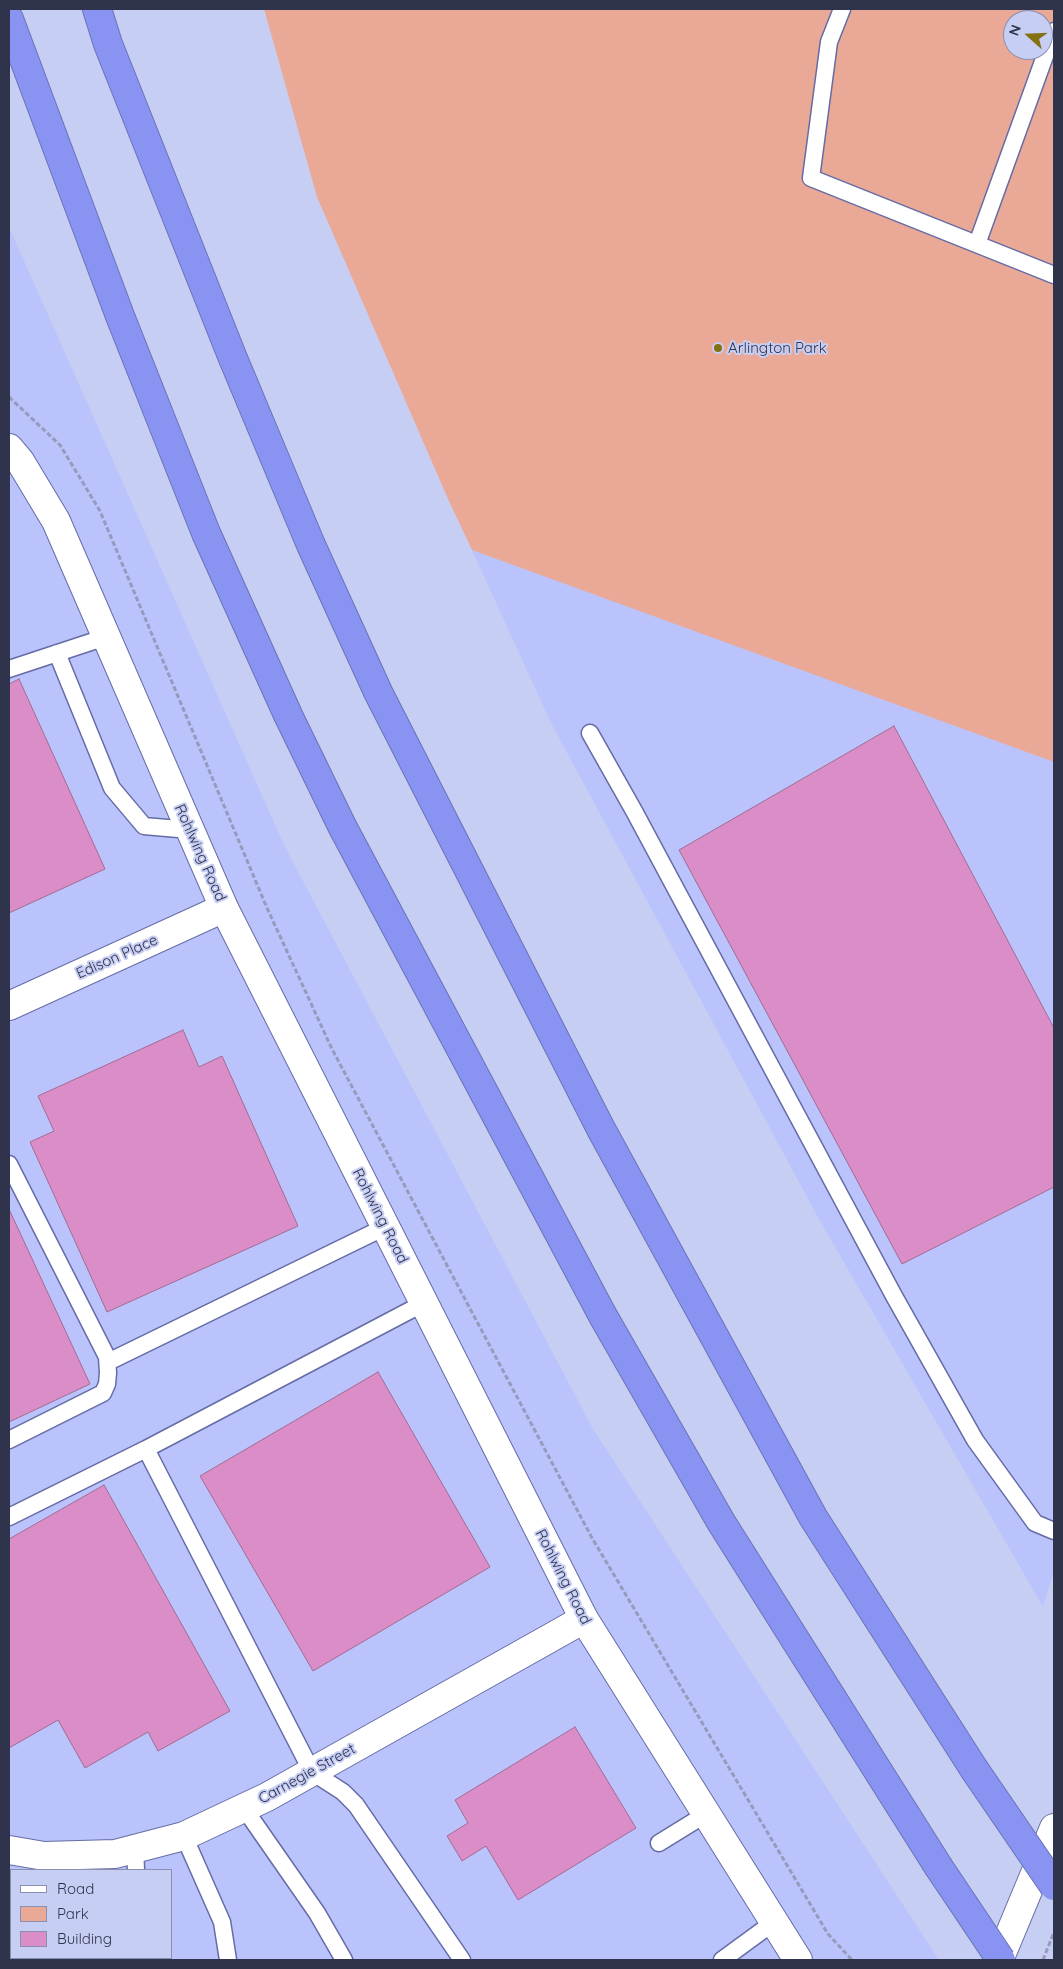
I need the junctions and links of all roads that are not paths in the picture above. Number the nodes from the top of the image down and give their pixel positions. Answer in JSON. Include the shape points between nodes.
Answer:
{"nodes":[{"id":1,"x":97,"y":9,"type":"edge"},
{"id":2,"x":842,"y":9,"type":"edge"},
{"id":3,"x":9,"y":19,"type":"edge"},
{"id":4,"x":1054,"y":31,"type":"edge"},
{"id":5,"x":977,"y":244,"type":"junction"},
{"id":6,"x":1054,"y":275,"type":"edge"},
{"id":7,"x":9,"y":448,"type":"edge"},
{"id":8,"x":106,"y":637,"type":"junction"},
{"id":9,"x":57,"y":653,"type":"junction"},
{"id":10,"x":9,"y":669,"type":"edge"},
{"id":11,"x":590,"y":733,"type":"dead end"},
{"id":12,"x":190,"y":830,"type":"junction"},
{"id":13,"x":224,"y":908,"type":"junction"},
{"id":14,"x":11,"y":1000,"type":"edge"},
{"id":15,"x":9,"y":1164,"type":"edge"},
{"id":16,"x":385,"y":1227,"type":"junction"},
{"id":17,"x":424,"y":1303,"type":"junction"},
{"id":18,"x":108,"y":1362,"type":"junction"},
{"id":19,"x":9,"y":1440,"type":"edge"},
{"id":20,"x":146,"y":1449,"type":"junction"},
{"id":21,"x":9,"y":1517,"type":"edge"},
{"id":22,"x":1054,"y":1531,"type":"edge"},
{"id":23,"x":584,"y":1619,"type":"junction"},
{"id":24,"x":312,"y":1772,"type":"junction"},
{"id":25,"x":244,"y":1808,"type":"junction"},
{"id":26,"x":706,"y":1814,"type":"junction"},
{"id":27,"x":1054,"y":1828,"type":"edge"},
{"id":28,"x":184,"y":1836,"type":"junction"},
{"id":29,"x":659,"y":1843,"type":"dead end"},
{"id":30,"x":9,"y":1850,"type":"edge"},
{"id":31,"x":136,"y":1860,"type":"edge"},
{"id":32,"x":36,"y":1863,"type":"edge"},
{"id":33,"x":1054,"y":1886,"type":"edge"},
{"id":34,"x":774,"y":1922,"type":"junction"},
{"id":35,"x":228,"y":1960,"type":"edge"},
{"id":36,"x":344,"y":1960,"type":"edge"},
{"id":37,"x":462,"y":1960,"type":"edge"},
{"id":38,"x":722,"y":1960,"type":"edge"},
{"id":39,"x":798,"y":1960,"type":"edge"},
{"id":40,"x":1000,"y":1960,"type":"edge"}],
"edges":[{"from":1,"to":33,"type":"highway","bridge":true,"via":[[232,356],[311,545],[378,692],[601,1128],[812,1516],[974,1769]]},
{"from":2,"to":5,"type":"lane","via":[[829,42],[811,178]]},
{"from":3,"to":40,"type":"highway","bridge":true,"via":[[206,533],[342,826],[608,1325],[721,1522]]},
{"from":4,"to":5,"type":"lane"},
{"from":5,"to":6,"type":"lane"},
{"from":7,"to":8,"type":"main road","name":"Rohlwing Road","via":[[20,460],[56,521]]},
{"from":8,"to":9,"type":"lane"},
{"from":8,"to":12,"type":"main road","name":"Rohlwing Road"},
{"from":9,"to":10,"type":"lane"},
{"from":9,"to":12,"type":"lane","via":[[112,788],[144,826]]},
{"from":11,"to":22,"type":"lane","via":[[975,1440],[1036,1522]]},
{"from":12,"to":13,"type":"main road","name":"Rohlwing Road"},
{"from":13,"to":14,"type":"main road","name":"Edison Place"},
{"from":13,"to":16,"type":"main road","name":"Rohlwing Road"},
{"from":15,"to":18,"type":"lane"},
{"from":16,"to":17,"type":"main road","name":"Rohlwing Road"},
{"from":16,"to":18,"type":"lane"},
{"from":17,"to":20,"type":"lane"},
{"from":17,"to":23,"type":"main road","name":"Rohlwing Road"},
{"from":18,"to":19,"type":"lane","via":[[107,1384],[103,1393]]},
{"from":20,"to":21,"type":"lane"},
{"from":20,"to":24,"type":"lane"},
{"from":23,"to":24,"type":"main road","name":"Carnegie Street"},
{"from":23,"to":26,"type":"main road","name":"Rohlwing Road"},
{"from":24,"to":25,"type":"main road","name":"Carnegie Street"},
{"from":24,"to":37,"type":"lane","via":[[343,1792],[356,1806]]},
{"from":25,"to":28,"type":"main road","name":"Carnegie Street"},
{"from":25,"to":36,"type":"lane","via":[[317,1913]]},
{"from":26,"to":29,"type":"lane"},
{"from":26,"to":34,"type":"main road","name":"Rohlwing Road"},
{"from":27,"to":40,"type":"main road"},
{"from":28,"to":31,"type":"main road","name":"Carnegie Street"},
{"from":28,"to":35,"type":"lane","via":[[222,1922]]},
{"from":30,"to":32,"type":"main road","name":"Carnegie Street"},
{"from":31,"to":32,"type":"main road","name":"Carnegie Street","via":[[115,1854]]},
{"from":34,"to":38,"type":"lane"},
{"from":34,"to":39,"type":"main road","name":"Rohlwing Road"}]}
